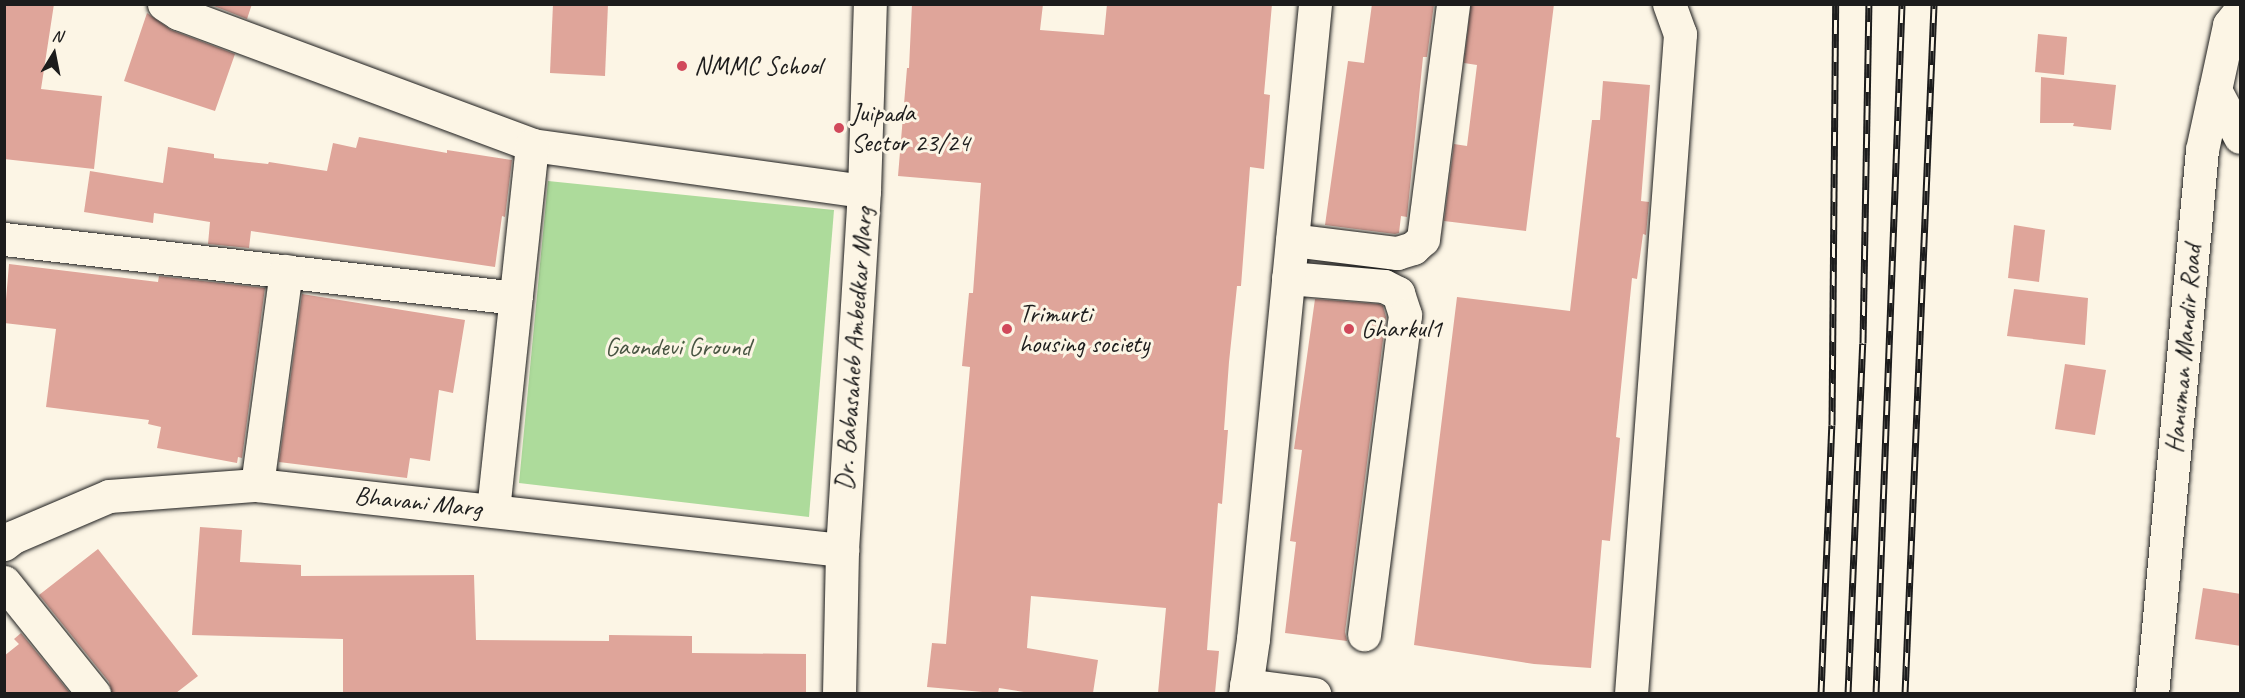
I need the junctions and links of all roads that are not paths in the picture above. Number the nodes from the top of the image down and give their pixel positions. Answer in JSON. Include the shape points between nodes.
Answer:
{"nodes":[{"id":1,"x":164,"y":4,"type":"edge"},
{"id":2,"x":870,"y":4,"type":"edge"},
{"id":3,"x":1315,"y":4,"type":"edge"},
{"id":4,"x":1453,"y":4,"type":"edge"},
{"id":5,"x":1669,"y":4,"type":"edge"},
{"id":6,"x":2241,"y":12,"type":"edge"},
{"id":7,"x":2215,"y":90,"type":"junction"},
{"id":8,"x":2241,"y":136,"type":"edge"},
{"id":9,"x":532,"y":146,"type":"junction"},
{"id":10,"x":864,"y":191,"type":"junction"},
{"id":11,"x":4,"y":239,"type":"edge"},
{"id":12,"x":1292,"y":240,"type":"junction"},
{"id":13,"x":286,"y":272,"type":"junction"},
{"id":14,"x":1288,"y":278,"type":"junction"},
{"id":15,"x":516,"y":298,"type":"junction"},
{"id":16,"x":257,"y":485,"type":"junction"},
{"id":17,"x":493,"y":510,"type":"junction"},
{"id":18,"x":7,"y":536,"type":"edge"},
{"id":19,"x":842,"y":550,"type":"junction"},
{"id":20,"x":4,"y":582,"type":"edge"},
{"id":21,"x":1364,"y":634,"type":"dead end"},
{"id":22,"x":1259,"y":690,"type":"edge"},
{"id":23,"x":94,"y":693,"type":"edge"},
{"id":24,"x":839,"y":693,"type":"edge"},
{"id":25,"x":1314,"y":693,"type":"edge"},
{"id":26,"x":1631,"y":693,"type":"edge"},
{"id":27,"x":2152,"y":693,"type":"edge"}],
"edges":[{"from":1,"to":9,"type":"street","via":[[178,13]]},
{"from":2,"to":10,"type":"street","name":"Dr. Babasaheb Ambedkar Marg"},
{"from":3,"to":12,"type":"street"},
{"from":4,"to":12,"type":"street","via":[[1423,239],[1413,248],[1396,253]]},
{"from":5,"to":26,"type":"street","via":[[1680,34]]},
{"from":6,"to":7,"type":"street","name":"Hanuman Mandir Road","via":[[2229,25]]},
{"from":7,"to":8,"type":"street"},
{"from":7,"to":27,"type":"street","name":"Hanuman Mandir Road","via":[[2202,150]]},
{"from":9,"to":10,"type":"street"},
{"from":9,"to":15,"type":"street"},
{"from":10,"to":19,"type":"street","name":"Dr. Babasaheb Ambedkar Marg"},
{"from":11,"to":13,"type":"street"},
{"from":12,"to":14,"type":"street"},
{"from":13,"to":15,"type":"street"},
{"from":13,"to":16,"type":"street"},
{"from":14,"to":21,"type":"street","via":[[1384,286],[1398,293],[1405,315]]},
{"from":14,"to":22,"type":"street"},
{"from":15,"to":17,"type":"street"},
{"from":16,"to":17,"type":"street","name":"Bhavani Marg"},
{"from":16,"to":18,"type":"street","name":"Bhavani Marg","via":[[109,496]]},
{"from":17,"to":19,"type":"street","name":"Bhavani Marg"},
{"from":19,"to":24,"type":"street","name":"Dr. Babasaheb Ambedkar Marg"},
{"from":20,"to":23,"type":"street"},
{"from":22,"to":25,"type":"street"}]}
